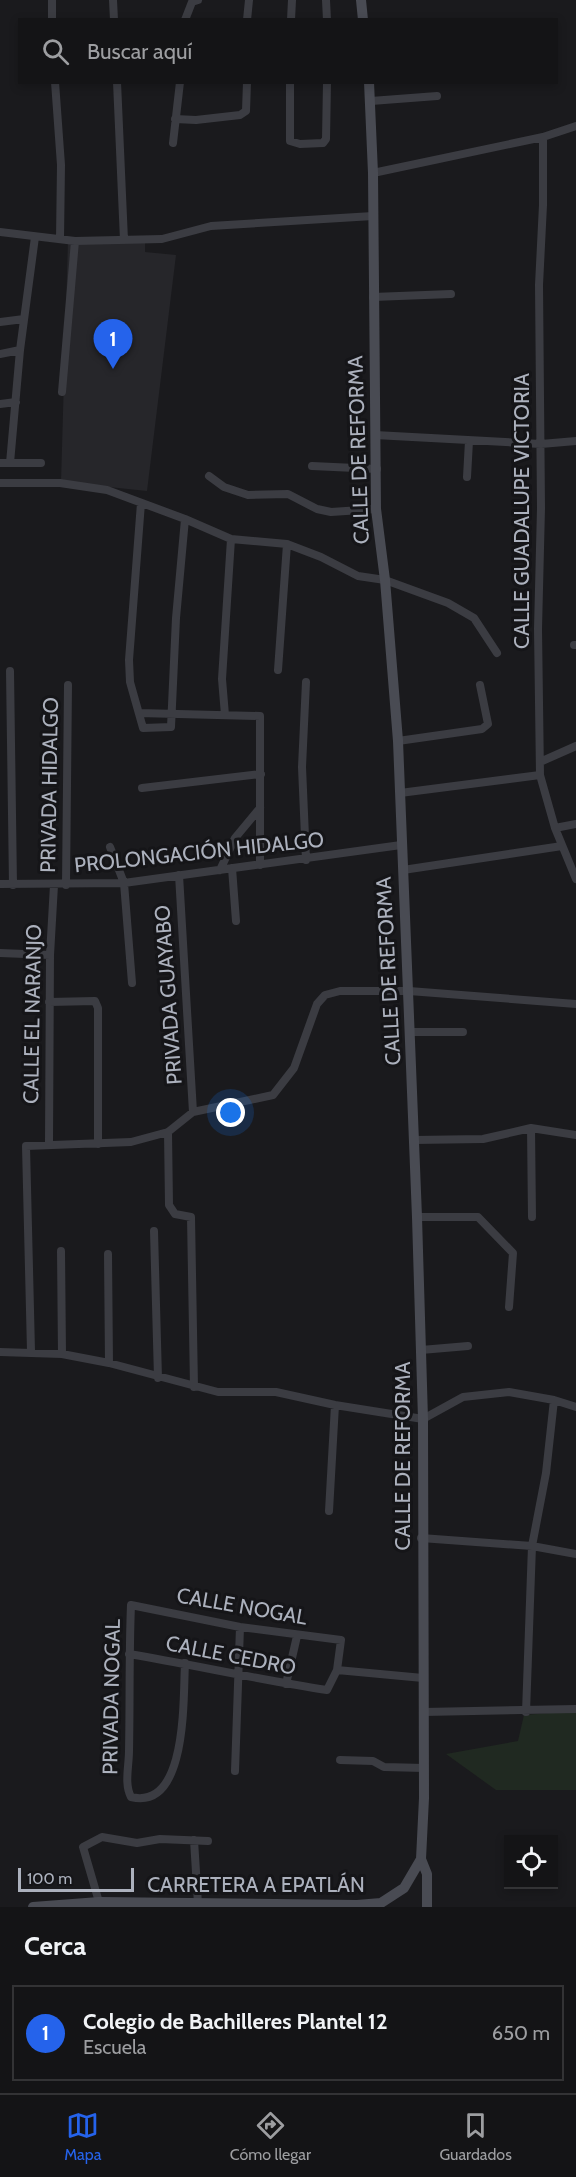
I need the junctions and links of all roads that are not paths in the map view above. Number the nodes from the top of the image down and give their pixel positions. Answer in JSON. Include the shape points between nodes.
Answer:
{"nodes":[{"id":1,"x":52,"y":0,"type":"edge"},
{"id":2,"x":113,"y":0,"type":"edge"},
{"id":3,"x":198,"y":0,"type":"edge"},
{"id":4,"x":249,"y":0,"type":"edge"},
{"id":5,"x":292,"y":0,"type":"edge"},
{"id":6,"x":326,"y":0,"type":"edge"},
{"id":7,"x":361,"y":0,"type":"edge"},
{"id":8,"x":52,"y":18,"type":"edge"},
{"id":9,"x":114,"y":18,"type":"edge"},
{"id":10,"x":186,"y":18,"type":"edge"},
{"id":11,"x":247,"y":18,"type":"edge"},
{"id":12,"x":291,"y":18,"type":"edge"},
{"id":13,"x":327,"y":18,"type":"edge"},
{"id":14,"x":363,"y":18,"type":"edge"},
{"id":15,"x":55,"y":84,"type":"edge"},
{"id":16,"x":117,"y":84,"type":"edge"},
{"id":17,"x":180,"y":84,"type":"edge"},
{"id":18,"x":247,"y":84,"type":"edge"},
{"id":19,"x":290,"y":84,"type":"edge"},
{"id":20,"x":327,"y":84,"type":"edge"},
{"id":21,"x":369,"y":84,"type":"edge"},
{"id":22,"x":437,"y":96,"type":"dead end"},
{"id":23,"x":371,"y":101,"type":"junction"},
{"id":24,"x":175,"y":119,"type":"junction"},
{"id":25,"x":576,"y":126,"type":"edge"},
{"id":26,"x":543,"y":136,"type":"junction"},
{"id":27,"x":173,"y":143,"type":"dead end"},
{"id":28,"x":373,"y":173,"type":"junction"},
{"id":29,"x":373,"y":216,"type":"junction"},
{"id":30,"x":0,"y":230,"type":"edge"},
{"id":31,"x":35,"y":237,"type":"junction"},
{"id":32,"x":60,"y":239,"type":"junction"},
{"id":33,"x":124,"y":240,"type":"junction"},
{"id":34,"x":75,"y":241,"type":"junction"},
{"id":35,"x":451,"y":294,"type":"dead end"},
{"id":36,"x":373,"y":297,"type":"junction"},
{"id":37,"x":24,"y":319,"type":"junction"},
{"id":38,"x":0,"y":322,"type":"edge"},
{"id":39,"x":20,"y":350,"type":"junction"},
{"id":40,"x":0,"y":354,"type":"edge"},
{"id":41,"x":62,"y":392,"type":"dead end"},
{"id":42,"x":16,"y":402,"type":"junction"},
{"id":43,"x":0,"y":404,"type":"edge"},
{"id":44,"x":375,"y":435,"type":"junction"},
{"id":45,"x":470,"y":441,"type":"junction"},
{"id":46,"x":576,"y":441,"type":"edge"},
{"id":47,"x":541,"y":444,"type":"junction"},
{"id":48,"x":0,"y":463,"type":"edge"},
{"id":49,"x":10,"y":463,"type":"junction"},
{"id":50,"x":41,"y":463,"type":"dead end"},
{"id":51,"x":312,"y":466,"type":"dead end"},
{"id":52,"x":377,"y":469,"type":"junction"},
{"id":53,"x":208,"y":476,"type":"dead end"},
{"id":54,"x":467,"y":477,"type":"dead end"},
{"id":55,"x":0,"y":483,"type":"edge"},
{"id":56,"x":141,"y":503,"type":"junction"},
{"id":57,"x":376,"y":509,"type":"junction"},
{"id":58,"x":185,"y":519,"type":"junction"},
{"id":59,"x":231,"y":539,"type":"junction"},
{"id":60,"x":287,"y":544,"type":"junction"},
{"id":61,"x":385,"y":580,"type":"junction"},
{"id":62,"x":497,"y":653,"type":"dead end"},
{"id":63,"x":278,"y":670,"type":"dead end"},
{"id":64,"x":10,"y":671,"type":"dead end"},
{"id":65,"x":306,"y":682,"type":"dead end"},
{"id":66,"x":68,"y":685,"type":"dead end"},
{"id":67,"x":480,"y":685,"type":"dead end"},
{"id":68,"x":139,"y":713,"type":"junction"},
{"id":69,"x":173,"y":715,"type":"junction"},
{"id":70,"x":225,"y":715,"type":"junction"},
{"id":71,"x":398,"y":741,"type":"junction"},
{"id":72,"x":576,"y":746,"type":"edge"},
{"id":73,"x":540,"y":762,"type":"junction"},
{"id":74,"x":261,"y":774,"type":"junction"},
{"id":75,"x":540,"y":775,"type":"junction"},
{"id":76,"x":142,"y":788,"type":"dead end"},
{"id":77,"x":400,"y":793,"type":"junction"},
{"id":78,"x":260,"y":808,"type":"junction"},
{"id":79,"x":576,"y":824,"type":"edge"},
{"id":80,"x":555,"y":828,"type":"junction"},
{"id":81,"x":401,"y":845,"type":"junction"},
{"id":82,"x":562,"y":846,"type":"junction"},
{"id":83,"x":110,"y":847,"type":"dead end"},
{"id":84,"x":306,"y":860,"type":"junction"},
{"id":85,"x":260,"y":865,"type":"junction"},
{"id":86,"x":232,"y":868,"type":"junction"},
{"id":87,"x":220,"y":870,"type":"junction"},
{"id":88,"x":403,"y":870,"type":"junction"},
{"id":89,"x":179,"y":875,"type":"junction"},
{"id":90,"x":576,"y":877,"type":"edge"},
{"id":91,"x":124,"y":883,"type":"junction"},
{"id":92,"x":0,"y":884,"type":"edge"},
{"id":93,"x":13,"y":885,"type":"junction"},
{"id":94,"x":54,"y":885,"type":"junction"},
{"id":95,"x":66,"y":885,"type":"junction"},
{"id":96,"x":236,"y":921,"type":"dead end"},
{"id":97,"x":0,"y":953,"type":"edge"},
{"id":98,"x":50,"y":955,"type":"junction"},
{"id":99,"x":132,"y":983,"type":"dead end"},
{"id":100,"x":409,"y":991,"type":"junction"},
{"id":101,"x":49,"y":1002,"type":"junction"},
{"id":102,"x":576,"y":1004,"type":"edge"},
{"id":103,"x":410,"y":1032,"type":"junction"},
{"id":104,"x":463,"y":1032,"type":"dead end"},
{"id":105,"x":193,"y":1112,"type":"junction"},
{"id":106,"x":531,"y":1128,"type":"junction"},
{"id":107,"x":168,"y":1132,"type":"junction"},
{"id":108,"x":576,"y":1135,"type":"edge"},
{"id":109,"x":414,"y":1140,"type":"junction"},
{"id":110,"x":48,"y":1143,"type":"junction"},
{"id":111,"x":98,"y":1144,"type":"junction"},
{"id":112,"x":417,"y":1216,"type":"junction"},
{"id":113,"x":532,"y":1217,"type":"dead end"},
{"id":114,"x":154,"y":1231,"type":"dead end"},
{"id":115,"x":61,"y":1251,"type":"dead end"},
{"id":116,"x":108,"y":1254,"type":"dead end"},
{"id":117,"x":509,"y":1307,"type":"dead end"},
{"id":118,"x":468,"y":1346,"type":"dead end"},
{"id":119,"x":421,"y":1350,"type":"junction"},
{"id":120,"x":0,"y":1352,"type":"edge"},
{"id":121,"x":31,"y":1352,"type":"junction"},
{"id":122,"x":62,"y":1354,"type":"junction"},
{"id":123,"x":109,"y":1363,"type":"junction"},
{"id":124,"x":158,"y":1378,"type":"junction"},
{"id":125,"x":194,"y":1388,"type":"junction"},
{"id":126,"x":555,"y":1400,"type":"junction"},
{"id":127,"x":335,"y":1406,"type":"junction"},
{"id":128,"x":576,"y":1407,"type":"edge"},
{"id":129,"x":423,"y":1419,"type":"junction"},
{"id":130,"x":329,"y":1511,"type":"dead end"},
{"id":131,"x":421,"y":1538,"type":"junction"},
{"id":132,"x":532,"y":1546,"type":"junction"},
{"id":133,"x":576,"y":1554,"type":"edge"},
{"id":134,"x":138,"y":1605,"type":"joint"},
{"id":135,"x":240,"y":1627,"type":"junction"},
{"id":136,"x":297,"y":1636,"type":"junction"},
{"id":137,"x":129,"y":1654,"type":"junction"},
{"id":138,"x":185,"y":1664,"type":"junction"},
{"id":139,"x":337,"y":1670,"type":"junction"},
{"id":140,"x":238,"y":1676,"type":"junction"},
{"id":141,"x":423,"y":1678,"type":"junction"},
{"id":142,"x":286,"y":1684,"type":"junction"},
{"id":143,"x":576,"y":1709,"type":"edge"},
{"id":144,"x":526,"y":1712,"type":"junction"},
{"id":145,"x":424,"y":1713,"type":"junction"},
{"id":146,"x":340,"y":1760,"type":"dead end"},
{"id":147,"x":424,"y":1768,"type":"junction"},
{"id":148,"x":235,"y":1771,"type":"dead end"},
{"id":149,"x":194,"y":1840,"type":"junction"},
{"id":150,"x":208,"y":1840,"type":"dead end"},
{"id":151,"x":421,"y":1858,"type":"junction"},
{"id":152,"x":99,"y":1902,"type":"junction"},
{"id":153,"x":198,"y":1904,"type":"junction"},
{"id":154,"x":180,"y":1905,"type":"edge"},
{"id":155,"x":301,"y":1905,"type":"edge"},
{"id":156,"x":33,"y":1907,"type":"edge"},
{"id":157,"x":427,"y":1907,"type":"edge"}],
"edges":[{"from":1,"to":8,"type":"street"},
{"from":2,"to":9,"type":"street"},
{"from":3,"to":10,"type":"street","via":[[192,2]]},
{"from":4,"to":11,"type":"street"},
{"from":5,"to":12,"type":"street"},
{"from":6,"to":13,"type":"street"},
{"from":7,"to":14,"type":"main road"},
{"from":15,"to":32,"type":"street"},
{"from":16,"to":33,"type":"street"},
{"from":17,"to":24,"type":"street"},
{"from":18,"to":24,"type":"street","via":[[246,111],[240,115]]},
{"from":19,"to":20,"type":"street","via":[[288,130],[290,141],[300,144],[322,143],[326,139]]},
{"from":21,"to":23,"type":"main road","name":"CALLE DE REFORMA"},
{"from":22,"to":23,"type":"street"},
{"from":23,"to":28,"type":"main road","name":"CALLE DE REFORMA"},
{"from":24,"to":27,"type":"street"},
{"from":25,"to":26,"type":"street"},
{"from":26,"to":28,"type":"street"},
{"from":26,"to":47,"type":"street","name":"CALLE GUADALUPE VICTORIA","via":[[539,285]]},
{"from":28,"to":29,"type":"main road","name":"CALLE DE REFORMA"},
{"from":29,"to":33,"type":"street","via":[[211,226],[162,239]]},
{"from":29,"to":36,"type":"main road","name":"CALLE DE REFORMA"},
{"from":30,"to":31,"type":"street"},
{"from":31,"to":32,"type":"street"},
{"from":31,"to":37,"type":"street"},
{"from":32,"to":34,"type":"street"},
{"from":33,"to":34,"type":"street"},
{"from":34,"to":41,"type":"street"},
{"from":35,"to":36,"type":"street"},
{"from":36,"to":44,"type":"main road","name":"CALLE DE REFORMA"},
{"from":37,"to":38,"type":"street"},
{"from":37,"to":39,"type":"street"},
{"from":39,"to":40,"type":"street"},
{"from":39,"to":42,"type":"street"},
{"from":42,"to":43,"type":"street"},
{"from":42,"to":49,"type":"street"},
{"from":44,"to":45,"type":"street"},
{"from":44,"to":52,"type":"main road","name":"CALLE DE REFORMA"},
{"from":45,"to":47,"type":"street"},
{"from":45,"to":54,"type":"street"},
{"from":46,"to":47,"type":"street"},
{"from":47,"to":73,"type":"street","name":"CALLE GUADALUPE VICTORIA"},
{"from":48,"to":49,"type":"street"},
{"from":49,"to":50,"type":"street"},
{"from":51,"to":52,"type":"street"},
{"from":52,"to":57,"type":"main road","name":"CALLE DE REFORMA"},
{"from":53,"to":57,"type":"street","via":[[224,487],[248,495],[288,494],[331,512]]},
{"from":55,"to":56,"type":"street","via":[[60,483],[107,490]]},
{"from":56,"to":58,"type":"street"},
{"from":56,"to":68,"type":"street","via":[[129,660],[130,682]]},
{"from":57,"to":61,"type":"main road","name":"CALLE DE REFORMA"},
{"from":58,"to":59,"type":"street"},
{"from":58,"to":69,"type":"street"},
{"from":59,"to":60,"type":"street"},
{"from":59,"to":70,"type":"street","via":[[222,679]]},
{"from":60,"to":61,"type":"street","via":[[321,556],[358,576]]},
{"from":60,"to":63,"type":"street"},
{"from":61,"to":62,"type":"street","via":[[448,603],[474,618]]},
{"from":61,"to":71,"type":"main road","name":"CALLE DE REFORMA"},
{"from":64,"to":93,"type":"street"},
{"from":65,"to":84,"type":"street","via":[[302,767]]},
{"from":66,"to":95,"type":"street","name":"PRIVADA HIDALGO"},
{"from":67,"to":71,"type":"street","via":[[488,724],[482,729]]},
{"from":68,"to":69,"type":"street"},
{"from":68,"to":69,"type":"street","via":[[143,728],[171,727]]},
{"from":69,"to":70,"type":"street"},
{"from":70,"to":74,"type":"street","via":[[260,716]]},
{"from":71,"to":77,"type":"main road","name":"CALLE DE REFORMA"},
{"from":72,"to":73,"type":"street"},
{"from":73,"to":75,"type":"street","name":"CALLE GUADALUPE VICTORIA"},
{"from":74,"to":76,"type":"street"},
{"from":74,"to":78,"type":"street"},
{"from":75,"to":77,"type":"street"},
{"from":75,"to":80,"type":"street","name":"CALLE GUADALUPE VICTORIA"},
{"from":77,"to":81,"type":"main road","name":"CALLE DE REFORMA"},
{"from":78,"to":85,"type":"street"},
{"from":78,"to":87,"type":"street","via":[[235,838]]},
{"from":79,"to":80,"type":"street"},
{"from":80,"to":82,"type":"street","name":"CALLE GUADALUPE VICTORIA"},
{"from":81,"to":84,"type":"street","name":"PROLONGACIÓN HIDALGO"},
{"from":81,"to":88,"type":"main road","name":"CALLE DE REFORMA"},
{"from":82,"to":88,"type":"street"},
{"from":82,"to":90,"type":"street","name":"CALLE GUADALUPE VICTORIA"},
{"from":83,"to":91,"type":"street"},
{"from":84,"to":85,"type":"street","name":"PROLONGACIÓN HIDALGO"},
{"from":85,"to":86,"type":"street","name":"PROLONGACIÓN HIDALGO"},
{"from":86,"to":87,"type":"street","name":"PROLONGACIÓN HIDALGO"},
{"from":86,"to":96,"type":"street"},
{"from":87,"to":89,"type":"street","name":"PROLONGACIÓN HIDALGO"},
{"from":88,"to":100,"type":"main road","name":"CALLE DE REFORMA"},
{"from":89,"to":91,"type":"street","name":"PROLONGACIÓN HIDALGO"},
{"from":89,"to":105,"type":"street","name":"PRIVADA GUAYABO"},
{"from":91,"to":95,"type":"street","name":"PROLONGACIÓN HIDALGO"},
{"from":91,"to":99,"type":"street"},
{"from":92,"to":93,"type":"street","name":"PROLONGACIÓN HIDALGO"},
{"from":93,"to":94,"type":"street","name":"PROLONGACIÓN HIDALGO"},
{"from":94,"to":95,"type":"street","name":"PROLONGACIÓN HIDALGO"},
{"from":94,"to":98,"type":"street","name":"CALLE EL NARANJO"},
{"from":97,"to":98,"type":"street"},
{"from":98,"to":101,"type":"street","name":"CALLE EL NARANJO"},
{"from":100,"to":102,"type":"street"},
{"from":100,"to":103,"type":"main road","name":"CALLE DE REFORMA"},
{"from":100,"to":105,"type":"street","via":[[340,991],[325,995],[317,1004],[294,1068],[273,1095]]},
{"from":101,"to":110,"type":"street","name":"CALLE EL NARANJO"},
{"from":101,"to":111,"type":"street","via":[[95,1001],[98,1008]]},
{"from":103,"to":104,"type":"street"},
{"from":103,"to":109,"type":"main road","name":"CALLE DE REFORMA"},
{"from":105,"to":107,"type":"street"},
{"from":106,"to":108,"type":"street"},
{"from":106,"to":109,"type":"street","via":[[483,1139]]},
{"from":106,"to":113,"type":"street"},
{"from":107,"to":111,"type":"street","via":[[131,1142]]},
{"from":107,"to":125,"type":"street","via":[[169,1205],[175,1214],[190,1217]]},
{"from":109,"to":112,"type":"main road","name":"CALLE DE REFORMA"},
{"from":110,"to":111,"type":"street"},
{"from":110,"to":121,"type":"street","via":[[26,1146]]},
{"from":112,"to":117,"type":"street","via":[[478,1217],[513,1253]]},
{"from":112,"to":119,"type":"main road","name":"CALLE DE REFORMA"},
{"from":114,"to":124,"type":"street"},
{"from":115,"to":122,"type":"street"},
{"from":116,"to":123,"type":"street"},
{"from":118,"to":119,"type":"street"},
{"from":119,"to":129,"type":"main road","name":"CALLE DE REFORMA"},
{"from":120,"to":121,"type":"street"},
{"from":121,"to":122,"type":"street"},
{"from":122,"to":123,"type":"street"},
{"from":123,"to":124,"type":"street"},
{"from":124,"to":125,"type":"street"},
{"from":125,"to":127,"type":"street","via":[[276,1392]]},
{"from":126,"to":128,"type":"street"},
{"from":126,"to":129,"type":"street","via":[[509,1392],[463,1397]]},
{"from":126,"to":132,"type":"street"},
{"from":127,"to":129,"type":"street"},
{"from":127,"to":130,"type":"street"},
{"from":129,"to":131,"type":"main road","name":"CALLE DE REFORMA"},
{"from":131,"to":132,"type":"street"},
{"from":131,"to":141,"type":"main road","name":"CALLE DE REFORMA"},
{"from":132,"to":133,"type":"street"},
{"from":132,"to":144,"type":"street"},
{"from":134,"to":135,"type":"street","name":"CALLE NOGAL"},
{"from":134,"to":137,"type":"street","name":"PRIVADA NOGAL","via":[[131,1605]]},
{"from":135,"to":136,"type":"street","name":"CALLE NOGAL"},
{"from":135,"to":140,"type":"street"},
{"from":136,"to":139,"type":"street","name":"CALLE NOGAL","via":[[341,1640]]},
{"from":136,"to":142,"type":"street"},
{"from":137,"to":138,"type":"street","name":"CALLE CEDRO"},
{"from":137,"to":138,"type":"street","name":"PRIVADA NOGAL","via":[[127,1790],[138,1799],[153,1795],[174,1769],[180,1749]]},
{"from":138,"to":140,"type":"street","name":"CALLE CEDRO"},
{"from":139,"to":141,"type":"street"},
{"from":139,"to":142,"type":"street","name":"CALLE CEDRO","via":[[327,1690]]},
{"from":140,"to":142,"type":"street","name":"CALLE CEDRO"},
{"from":140,"to":148,"type":"street"},
{"from":141,"to":145,"type":"main road","name":"CALLE DE REFORMA"},
{"from":143,"to":144,"type":"street"},
{"from":144,"to":145,"type":"street"},
{"from":145,"to":147,"type":"main road","name":"CALLE DE REFORMA"},
{"from":146,"to":147,"type":"street"},
{"from":147,"to":151,"type":"main road","name":"CALLE DE REFORMA"},
{"from":149,"to":150,"type":"street"},
{"from":149,"to":152,"type":"street","via":[[137,1843],[102,1837],[83,1847]]},
{"from":149,"to":153,"type":"street"},
{"from":151,"to":155,"type":"main road","name":"CARRETERA A EPATLÁN","via":[[404,1888],[381,1903]]},
{"from":151,"to":157,"type":"main road","via":[[427,1874]]},
{"from":152,"to":154,"type":"main road","name":"CARRETERA A EPATLÁN"},
{"from":152,"to":156,"type":"main road","name":"CARRETERA A EPATLÁN"},
{"from":153,"to":154,"type":"main road","name":"CARRETERA A EPATLÁN"},
{"from":153,"to":155,"type":"main road","name":"CARRETERA A EPATLÁN"}]}
